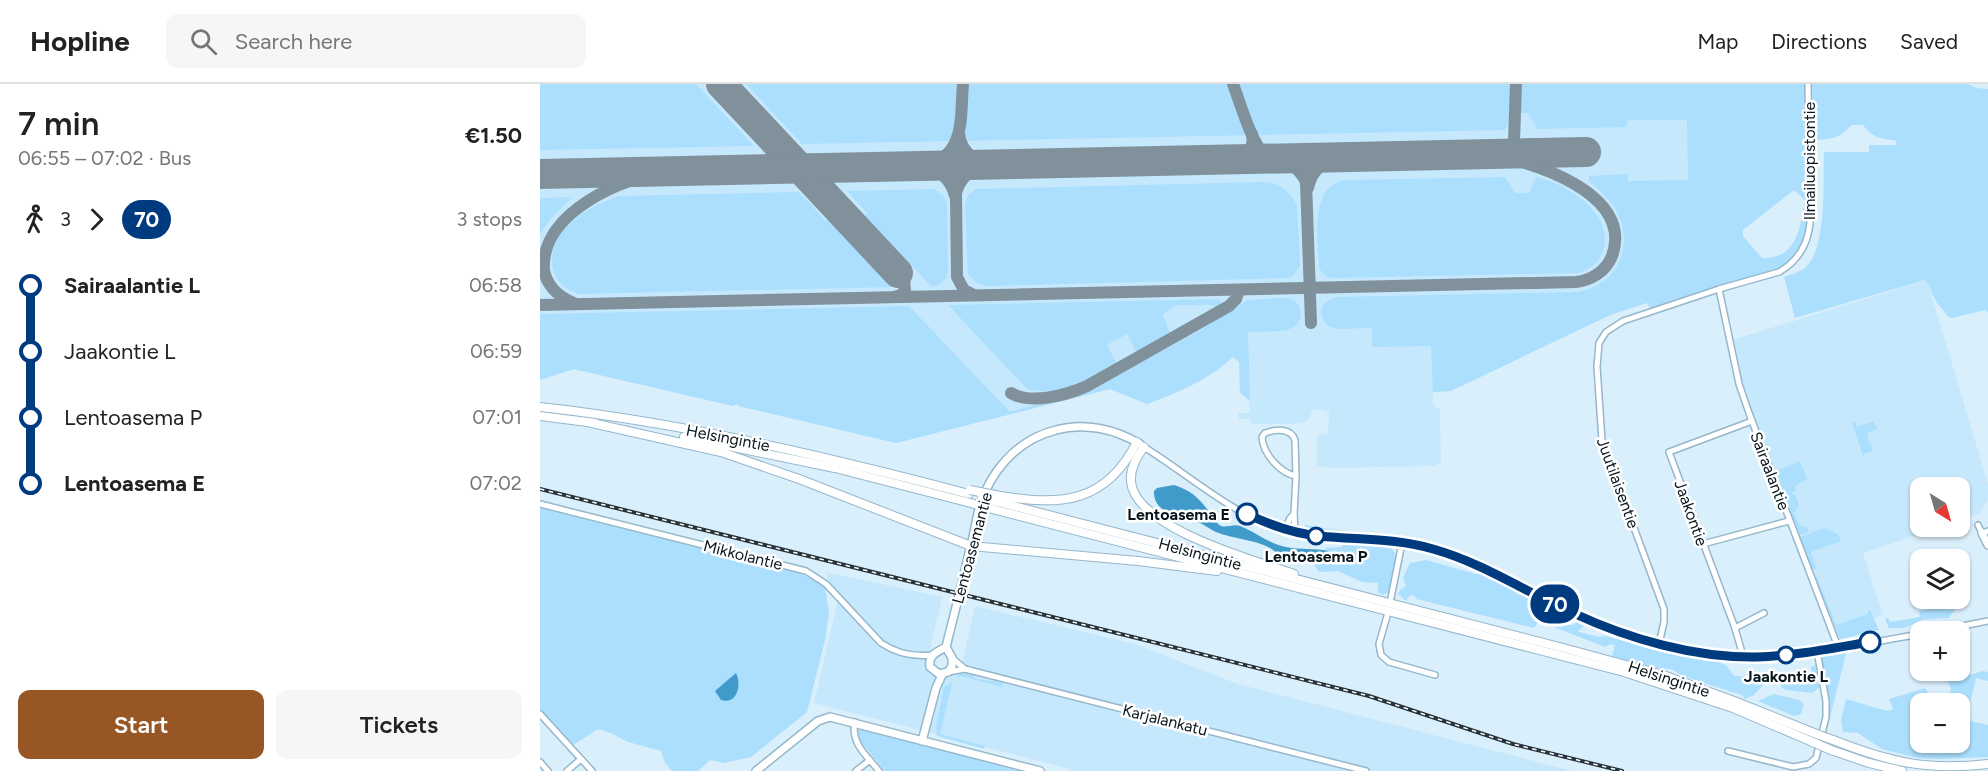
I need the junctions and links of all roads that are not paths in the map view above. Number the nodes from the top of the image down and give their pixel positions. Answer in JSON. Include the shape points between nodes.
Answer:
{"nodes":[{"id":1,"x":1808,"y":84,"type":"edge"},
{"id":2,"x":1719,"y":289,"type":"junction"},
{"id":3,"x":540,"y":407,"type":"edge"},
{"id":4,"x":540,"y":416,"type":"edge"},
{"id":5,"x":1752,"y":421,"type":"junction"},
{"id":6,"x":592,"y":423,"type":"junction"},
{"id":7,"x":1137,"y":442,"type":"junction"},
{"id":8,"x":1144,"y":447,"type":"junction"},
{"id":9,"x":1296,"y":476,"type":"junction"},
{"id":10,"x":969,"y":495,"type":"junction"},
{"id":11,"x":998,"y":503,"type":"junction"},
{"id":12,"x":540,"y":504,"type":"edge"},
{"id":13,"x":1294,"y":514,"type":"junction"},
{"id":14,"x":1789,"y":521,"type":"junction"},
{"id":15,"x":1978,"y":525,"type":"dead end"},
{"id":16,"x":1285,"y":530,"type":"junction"},
{"id":17,"x":1295,"y":532,"type":"junction"},
{"id":18,"x":1985,"y":532,"type":"edge"},
{"id":19,"x":1402,"y":543,"type":"junction"},
{"id":20,"x":1703,"y":544,"type":"junction"},
{"id":21,"x":1988,"y":545,"type":"edge"},
{"id":22,"x":971,"y":546,"type":"junction"},
{"id":23,"x":1260,"y":578,"type":"junction"},
{"id":24,"x":1353,"y":593,"type":"junction"},
{"id":25,"x":1391,"y":598,"type":"dead end"},
{"id":26,"x":1764,"y":613,"type":"dead end"},
{"id":27,"x":1387,"y":616,"type":"dead end"},
{"id":28,"x":1988,"y":621,"type":"edge"},
{"id":29,"x":1970,"y":625,"type":"edge"},
{"id":30,"x":1735,"y":627,"type":"junction"},
{"id":31,"x":1910,"y":636,"type":"edge"},
{"id":32,"x":1659,"y":644,"type":"junction"},
{"id":33,"x":946,"y":647,"type":"junction"},
{"id":34,"x":1838,"y":647,"type":"junction"},
{"id":35,"x":1816,"y":651,"type":"junction"},
{"id":36,"x":935,"y":653,"type":"junction"},
{"id":37,"x":918,"y":656,"type":"junction"},
{"id":38,"x":951,"y":656,"type":"junction"},
{"id":39,"x":1743,"y":657,"type":"junction"},
{"id":40,"x":965,"y":669,"type":"junction"},
{"id":41,"x":939,"y":672,"type":"junction"},
{"id":42,"x":1435,"y":675,"type":"dead end"},
{"id":43,"x":540,"y":714,"type":"edge"},
{"id":44,"x":855,"y":722,"type":"junction"},
{"id":45,"x":922,"y":741,"type":"junction"},
{"id":46,"x":1728,"y":751,"type":"dead end"},
{"id":47,"x":581,"y":759,"type":"junction"},
{"id":48,"x":870,"y":760,"type":"junction"},
{"id":49,"x":540,"y":762,"type":"edge"},
{"id":50,"x":1869,"y":762,"type":"junction"},
{"id":51,"x":1988,"y":764,"type":"edge"},
{"id":52,"x":1347,"y":769,"type":"edge"},
{"id":53,"x":548,"y":771,"type":"edge"},
{"id":54,"x":567,"y":771,"type":"edge"},
{"id":55,"x":592,"y":771,"type":"edge"},
{"id":56,"x":756,"y":771,"type":"edge"},
{"id":57,"x":856,"y":771,"type":"edge"},
{"id":58,"x":879,"y":771,"type":"edge"},
{"id":59,"x":1040,"y":771,"type":"edge"},
{"id":60,"x":1366,"y":771,"type":"edge"},
{"id":61,"x":1878,"y":771,"type":"edge"},
{"id":62,"x":1902,"y":771,"type":"edge"}],
"edges":[{"from":1,"to":2,"type":"street","name":"Ilmailuopistontie","via":[[1810,223],[1805,246],[1779,272]]},
{"from":2,"to":5,"type":"street","name":"Sairaalantie","via":[[1739,384]]},
{"from":2,"to":32,"type":"street","name":"Juutilaisentie","via":[[1615,325],[1601,337],[1597,352],[1602,441],[1664,609]]},
{"from":3,"to":10,"type":"highway","name":"Helsingintie","via":[[796,451]]},
{"from":4,"to":6,"type":"highway","name":"Helsingintie"},
{"from":5,"to":14,"type":"street","name":"Sairaalantie"},
{"from":5,"to":20,"type":"street","name":"Jaakontie","via":[[1669,452]]},
{"from":6,"to":10,"type":"highway","name":"Helsingintie","via":[[768,453]]},
{"from":6,"to":22,"type":"highway","via":[[721,452]]},
{"from":7,"to":8,"type":"main road","name":"Lentoasemantie"},
{"from":7,"to":11,"type":"highway","via":[[1119,471],[1085,494],[1062,500]]},
{"from":7,"to":22,"type":"main road","name":"Lentoasemantie","via":[[1118,433],[1083,426],[1048,432],[1024,444],[1000,467],[987,489]]},
{"from":8,"to":16,"type":"street","name":"Lentoasemantie","via":[[1247,514]]},
{"from":8,"to":24,"type":"highway","via":[[1134,465],[1132,486],[1138,499],[1159,519],[1230,552]]},
{"from":9,"to":9,"type":"street","via":[[1293,434],[1265,433],[1262,446],[1266,452],[1284,471]]},
{"from":9,"to":13,"type":"street"},
{"from":10,"to":11,"type":"highway","name":"Helsingintie","bridge":true},
{"from":10,"to":11,"type":"highway","bridge":true},
{"from":11,"to":23,"type":"highway","name":"Helsingintie"},
{"from":11,"to":24,"type":"highway","name":"Helsingintie"},
{"from":12,"to":37,"type":"street","name":"Mikkolantie","via":[[811,573],[881,643]]},
{"from":13,"to":16,"type":"street"},
{"from":13,"to":17,"type":"street"},
{"from":14,"to":20,"type":"street"},
{"from":14,"to":34,"type":"street","name":"Sairaalantie"},
{"from":15,"to":18,"type":"street"},
{"from":16,"to":17,"type":"street","name":"Lentoasemantie"},
{"from":17,"to":19,"type":"street","name":"Lentoasemantie"},
{"from":18,"to":21,"type":"main road"},
{"from":19,"to":25,"type":"street"},
{"from":19,"to":32,"type":"street","name":"Lentoasemantie","via":[[1472,563],[1587,620]]},
{"from":20,"to":30,"type":"street","name":"Jaakontie"},
{"from":22,"to":23,"type":"highway","via":[[1138,561]]},
{"from":22,"to":33,"type":"main road","name":"Lentoasemantie"},
{"from":23,"to":50,"type":"highway","name":"Helsingintie","bridge":true,"via":[[1624,672],[1733,708]]},
{"from":24,"to":51,"type":"highway","name":"Helsingintie","bridge":true,"via":[[1663,675],[1871,755],[1911,765]]},
{"from":26,"to":30,"type":"street"},
{"from":27,"to":42,"type":"street","via":[[1379,644],[1381,655],[1389,662]]},
{"from":28,"to":29,"type":"street"},
{"from":30,"to":39,"type":"street","name":"Jaakontie"},
{"from":31,"to":34,"type":"street","name":"Lentoasemantie"},
{"from":32,"to":39,"type":"street","name":"Lentoasemantie"},
{"from":33,"to":36,"type":"main road"},
{"from":33,"to":38,"type":"main road"},
{"from":34,"to":35,"type":"street","name":"Lentoasemantie"},
{"from":35,"to":39,"type":"street","name":"Lentoasemantie"},
{"from":35,"to":46,"type":"street","via":[[1826,702],[1816,758],[1809,764],[1793,767]]},
{"from":36,"to":37,"type":"street"},
{"from":36,"to":38,"type":"main road"},
{"from":36,"to":41,"type":"main road","via":[[930,659]]},
{"from":37,"to":41,"type":"street"},
{"from":38,"to":40,"type":"street","name":"Karjalankatu"},
{"from":38,"to":41,"type":"main road","via":[[952,666]]},
{"from":40,"to":41,"type":"street","name":"Karjalankatu"},
{"from":40,"to":52,"type":"street","name":"Karjalankatu"},
{"from":41,"to":45,"type":"main road"},
{"from":43,"to":47,"type":"street"},
{"from":44,"to":45,"type":"main road"},
{"from":44,"to":48,"type":"street","via":[[853,735]]},
{"from":44,"to":56,"type":"main road","via":[[821,718]]},
{"from":45,"to":59,"type":"main road"},
{"from":47,"to":54,"type":"street"},
{"from":47,"to":55,"type":"street"},
{"from":48,"to":57,"type":"street"},
{"from":48,"to":58,"type":"street"},
{"from":49,"to":53,"type":"street"},
{"from":50,"to":61,"type":"highway"},
{"from":50,"to":62,"type":"highway","name":"Helsingintie"},
{"from":52,"to":60,"type":"street","name":"Karjalankatu"}]}
